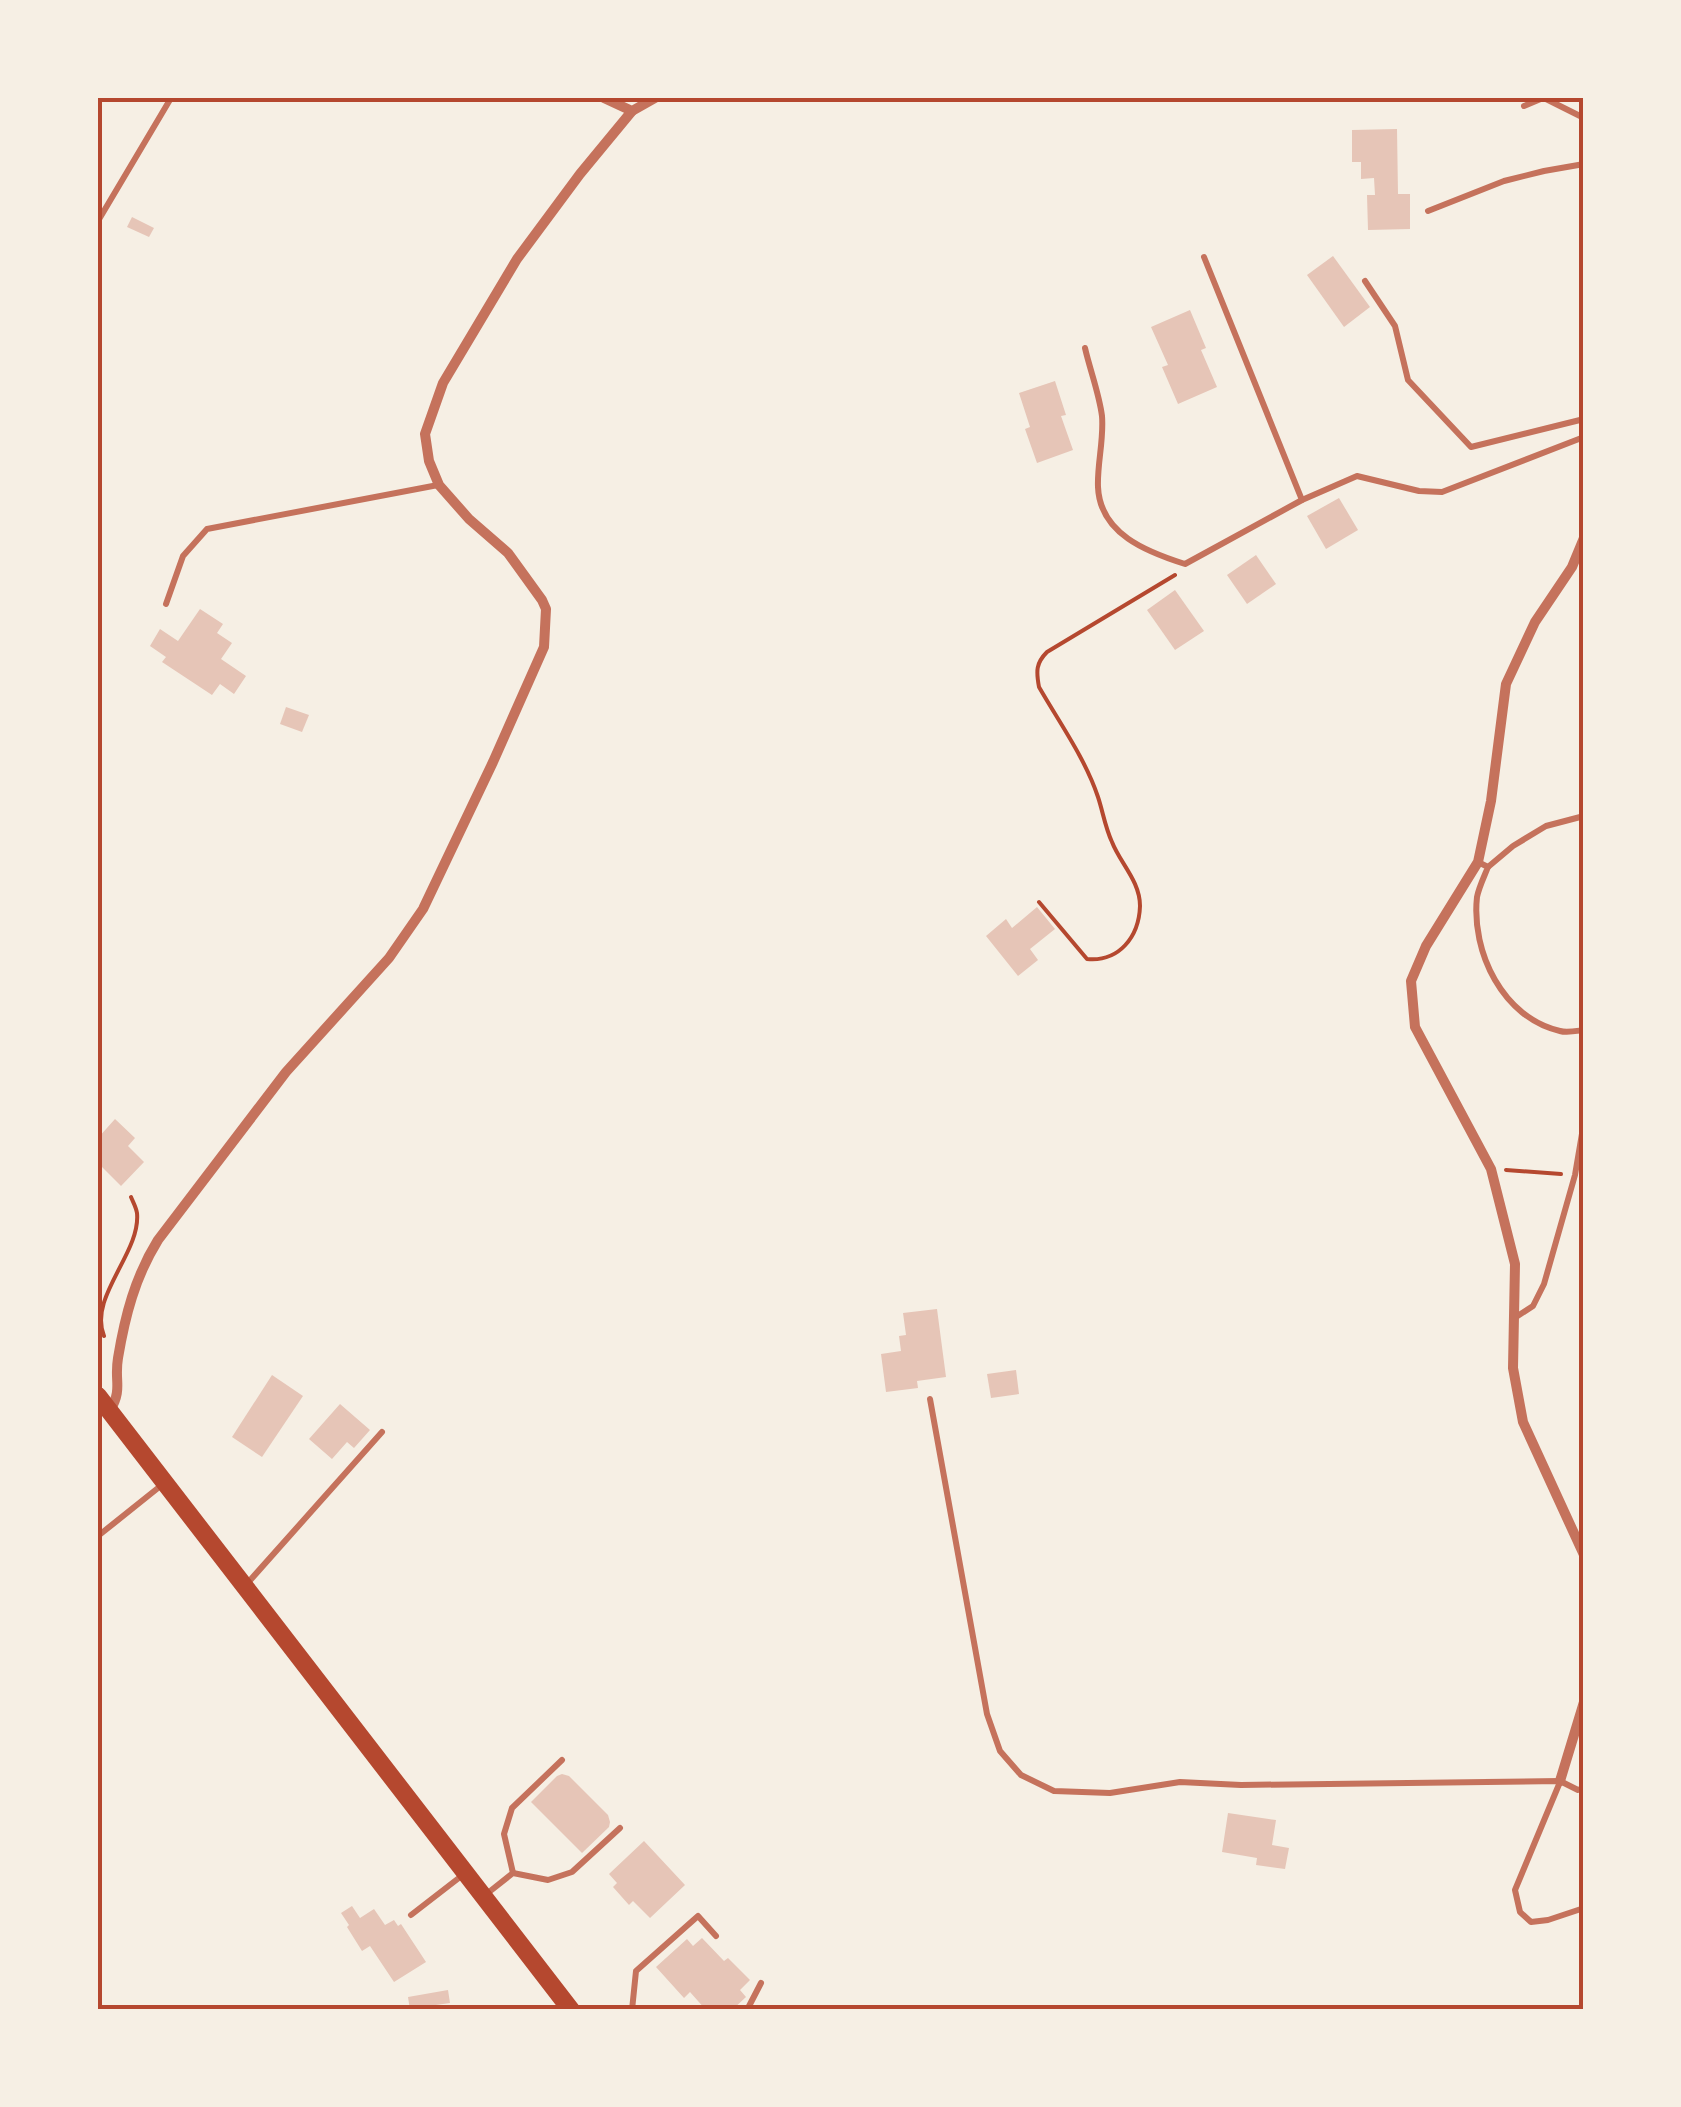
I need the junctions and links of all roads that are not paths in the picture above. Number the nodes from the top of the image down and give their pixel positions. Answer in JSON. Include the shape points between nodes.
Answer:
{"nodes":[{"id":1,"x":171,"y":98,"type":"edge"},
{"id":2,"x":604,"y":98,"type":"edge"},
{"id":3,"x":655,"y":98,"type":"edge"},
{"id":4,"x":1544,"y":98,"type":"edge"},
{"id":5,"x":1524,"y":106,"type":"dead end"},
{"id":6,"x":632,"y":111,"type":"junction"},
{"id":7,"x":1584,"y":118,"type":"edge"},
{"id":8,"x":1584,"y":164,"type":"edge"},
{"id":9,"x":1428,"y":211,"type":"dead end"},
{"id":10,"x":98,"y":221,"type":"edge"},
{"id":11,"x":1204,"y":257,"type":"dead end"},
{"id":12,"x":1365,"y":282,"type":"dead end"},
{"id":13,"x":1085,"y":348,"type":"dead end"},
{"id":14,"x":1584,"y":419,"type":"edge"},
{"id":15,"x":1584,"y":437,"type":"edge"},
{"id":16,"x":439,"y":485,"type":"junction"},
{"id":17,"x":1302,"y":500,"type":"junction"},
{"id":18,"x":1584,"y":538,"type":"edge"},
{"id":19,"x":166,"y":604,"type":"dead end"},
{"id":20,"x":1584,"y":816,"type":"edge"},
{"id":21,"x":1483,"y":865,"type":"junction"},
{"id":22,"x":1584,"y":1030,"type":"edge"},
{"id":23,"x":1584,"y":1122,"type":"edge"},
{"id":24,"x":1516,"y":1317,"type":"junction"},
{"id":25,"x":930,"y":1399,"type":"dead end"},
{"id":26,"x":104,"y":1404,"type":"edge"},
{"id":27,"x":382,"y":1432,"type":"dead end"},
{"id":28,"x":164,"y":1483,"type":"junction"},
{"id":29,"x":98,"y":1536,"type":"edge"},
{"id":30,"x":1584,"y":1555,"type":"edge"},
{"id":31,"x":244,"y":1586,"type":"junction"},
{"id":32,"x":1584,"y":1702,"type":"edge"},
{"id":33,"x":562,"y":1760,"type":"dead end"},
{"id":34,"x":1560,"y":1781,"type":"junction"},
{"id":35,"x":1584,"y":1788,"type":"edge"},
{"id":36,"x":620,"y":1828,"type":"dead end"},
{"id":37,"x":514,"y":1873,"type":"junction"},
{"id":38,"x":465,"y":1874,"type":"junction"},
{"id":39,"x":483,"y":1896,"type":"junction"},
{"id":40,"x":1584,"y":1908,"type":"edge"},
{"id":41,"x":412,"y":1915,"type":"dead end"},
{"id":42,"x":716,"y":1936,"type":"dead end"},
{"id":43,"x":761,"y":1984,"type":"dead end"},
{"id":44,"x":571,"y":2010,"type":"edge"},
{"id":45,"x":632,"y":2010,"type":"edge"},
{"id":46,"x":747,"y":2010,"type":"edge"}],
"edges":[{"from":1,"to":10,"type":"lane"},
{"from":2,"to":6,"type":"street"},
{"from":3,"to":6,"type":"street"},
{"from":4,"to":5,"type":"lane"},
{"from":4,"to":7,"type":"lane"},
{"from":6,"to":16,"type":"street","via":[[517,258],[444,383],[425,434]]},
{"from":8,"to":9,"type":"lane","via":[[1504,182]]},
{"from":11,"to":17,"type":"lane"},
{"from":12,"to":14,"type":"lane","via":[[1395,326],[1408,380],[1471,447]]},
{"from":13,"to":17,"type":"lane","via":[[1102,414],[1098,488],[1105,515],[1125,538],[1185,564]]},
{"from":15,"to":17,"type":"lane","via":[[1442,492],[1358,476]]},
{"from":16,"to":19,"type":"lane","via":[[207,529],[183,556]]},
{"from":16,"to":26,"type":"street","via":[[508,554],[542,600],[544,647],[423,909],[389,958],[286,1072],[144,1264],[117,1363],[118,1396]]},
{"from":18,"to":21,"type":"street","via":[[1506,684]]},
{"from":20,"to":21,"type":"lane","via":[[1546,826]]},
{"from":21,"to":22,"type":"lane","via":[[1477,914],[1484,957],[1502,992],[1527,1016],[1563,1032]]},
{"from":21,"to":24,"type":"street","via":[[1426,946],[1411,981],[1415,1027],[1491,1169],[1515,1264]]},
{"from":23,"to":24,"type":"lane","via":[[1544,1284],[1534,1306]]},
{"from":24,"to":30,"type":"street","via":[[1513,1368],[1523,1422]]},
{"from":25,"to":34,"type":"lane","via":[[987,1714],[1000,1751],[1021,1775],[1054,1791],[1110,1794],[1180,1782]]},
{"from":26,"to":28,"type":"main road"},
{"from":27,"to":31,"type":"lane"},
{"from":28,"to":29,"type":"lane"},
{"from":28,"to":31,"type":"main road"},
{"from":31,"to":38,"type":"main road"},
{"from":32,"to":34,"type":"street"},
{"from":33,"to":37,"type":"lane","via":[[512,1808],[504,1834]]},
{"from":34,"to":35,"type":"lane"},
{"from":34,"to":40,"type":"lane","via":[[1516,1890],[1520,1912],[1531,1922]]},
{"from":36,"to":37,"type":"lane","via":[[572,1872],[548,1880]]},
{"from":37,"to":39,"type":"lane"},
{"from":38,"to":39,"type":"main road"},
{"from":38,"to":41,"type":"lane"},
{"from":39,"to":44,"type":"main road"},
{"from":42,"to":45,"type":"lane","via":[[698,1916],[636,1971]]},
{"from":43,"to":46,"type":"lane"}]}
